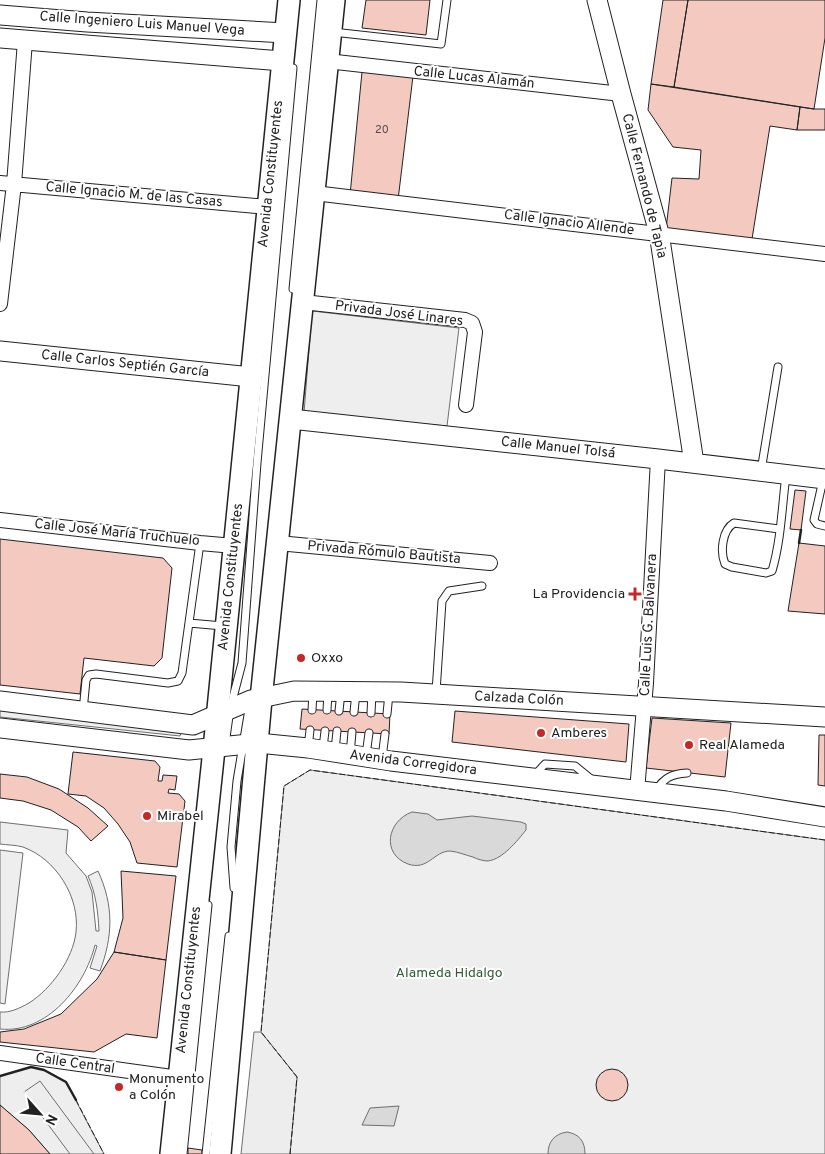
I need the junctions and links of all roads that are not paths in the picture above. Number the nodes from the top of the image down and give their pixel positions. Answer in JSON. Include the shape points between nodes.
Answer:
{"nodes":[{"id":1,"x":289,"y":0,"type":"edge"},
{"id":2,"x":321,"y":0,"type":"edge"},
{"id":3,"x":334,"y":0,"type":"edge"},
{"id":4,"x":447,"y":0,"type":"edge"},
{"id":5,"x":597,"y":0,"type":"edge"},
{"id":6,"x":0,"y":15,"type":"edge"},
{"id":7,"x":117,"y":24,"type":"junction"},
{"id":8,"x":330,"y":31,"type":"junction"},
{"id":9,"x":285,"y":33,"type":"junction"},
{"id":10,"x":0,"y":38,"type":"edge"},
{"id":11,"x":25,"y":41,"type":"junction"},
{"id":12,"x":115,"y":48,"type":"junction"},
{"id":13,"x":288,"y":59,"type":"junction"},
{"id":14,"x":327,"y":61,"type":"junction"},
{"id":15,"x":621,"y":94,"type":"junction"},
{"id":16,"x":7,"y":183,"type":"edge"},
{"id":17,"x":314,"y":193,"type":"junction"},
{"id":18,"x":268,"y":207,"type":"junction"},
{"id":19,"x":659,"y":233,"type":"junction"},
{"id":20,"x":825,"y":254,"type":"edge"},
{"id":21,"x":297,"y":300,"type":"junction"},
{"id":22,"x":0,"y":304,"type":"edge"},
{"id":23,"x":0,"y":351,"type":"edge"},
{"id":24,"x":778,"y":368,"type":"dead end"},
{"id":25,"x":251,"y":377,"type":"junction"},
{"id":26,"x":466,"y":406,"type":"dead end"},
{"id":27,"x":291,"y":419,"type":"junction"},
{"id":28,"x":658,"y":459,"type":"junction"},
{"id":29,"x":694,"y":463,"type":"junction"},
{"id":30,"x":761,"y":471,"type":"junction"},
{"id":31,"x":786,"y":474,"type":"junction"},
{"id":32,"x":824,"y":479,"type":"edge"},
{"id":33,"x":0,"y":520,"type":"edge"},
{"id":34,"x":825,"y":526,"type":"edge"},
{"id":35,"x":779,"y":529,"type":"junction"},
{"id":36,"x":200,"y":543,"type":"junction"},
{"id":37,"x":278,"y":544,"type":"junction"},
{"id":38,"x":234,"y":546,"type":"junction"},
{"id":39,"x":490,"y":563,"type":"dead end"},
{"id":40,"x":482,"y":586,"type":"dead end"},
{"id":41,"x":263,"y":605,"type":"dead end"},
{"id":42,"x":189,"y":623,"type":"junction"},
{"id":43,"x":226,"y":626,"type":"junction"},
{"id":44,"x":256,"y":673,"type":"dead end"},
{"id":45,"x":344,"y":694,"type":"junction"},
{"id":46,"x":436,"y":694,"type":"junction"},
{"id":47,"x":255,"y":696,"type":"junction"},
{"id":48,"x":0,"y":701,"type":"edge"},
{"id":49,"x":644,"y":706,"type":"junction"},
{"id":50,"x":327,"y":710,"type":"dead end"},
{"id":51,"x":339,"y":711,"type":"dead end"},
{"id":52,"x":83,"y":712,"type":"junction"},
{"id":53,"x":223,"y":712,"type":"junction"},
{"id":54,"x":354,"y":712,"type":"dead end"},
{"id":55,"x":370,"y":713,"type":"dead end"},
{"id":56,"x":387,"y":714,"type":"dead end"},
{"id":57,"x":825,"y":717,"type":"edge"},
{"id":58,"x":0,"y":728,"type":"edge"},
{"id":59,"x":325,"y":730,"type":"dead end"},
{"id":60,"x":337,"y":731,"type":"dead end"},
{"id":61,"x":352,"y":732,"type":"dead end"},
{"id":62,"x":368,"y":733,"type":"dead end"},
{"id":63,"x":385,"y":734,"type":"dead end"},
{"id":64,"x":233,"y":748,"type":"junction"},
{"id":65,"x":339,"y":750,"type":"junction"},
{"id":66,"x":688,"y":773,"type":"dead end"},
{"id":67,"x":645,"y":792,"type":"junction"},
{"id":68,"x":825,"y":818,"type":"edge"},
{"id":69,"x":234,"y":894,"type":"dead end"},
{"id":70,"x":209,"y":898,"type":"dead end"},
{"id":71,"x":230,"y":933,"type":"dead end"},
{"id":72,"x":0,"y":1053,"type":"edge"},
{"id":73,"x":179,"y":1078,"type":"junction"},
{"id":74,"x":171,"y":1154,"type":"edge"},
{"id":75,"x":183,"y":1154,"type":"edge"},
{"id":76,"x":206,"y":1154,"type":"edge"},
{"id":77,"x":220,"y":1154,"type":"edge"}],
"edges":[{"from":1,"to":9,"type":"main road","name":"Avenida Constituyentes"},
{"from":2,"to":21,"type":"lane"},
{"from":3,"to":8,"type":"main road","name":"Avenida Constituyentes"},
{"from":4,"to":8,"type":"lane","via":[[441,44]]},
{"from":5,"to":15,"type":"street","name":"Calle Fernando de Tapia"},
{"from":6,"to":7,"type":"street","name":"Calle Ingeniero Luis Manuel Vega"},
{"from":7,"to":9,"type":"street","name":"Calle Ingeniero Luis Manuel Vega"},
{"from":7,"to":12,"type":"street"},
{"from":8,"to":14,"type":"main road","name":"Avenida Constituyentes"},
{"from":9,"to":13,"type":"main road","name":"Avenida Constituyentes"},
{"from":10,"to":11,"type":"street","name":"Calle Ingeniero Luis Manuel Vega"},
{"from":11,"to":12,"type":"street","name":"Calle Ingeniero Luis Manuel Vega"},
{"from":11,"to":16,"type":"street"},
{"from":12,"to":13,"type":"street","name":"Calle Ingeniero Luis Manuel Vega"},
{"from":13,"to":18,"type":"main road","name":"Avenida Constituyentes"},
{"from":13,"to":53,"type":"lane","via":[[242,663]]},
{"from":14,"to":15,"type":"street","name":"Calle Lucas Alamán"},
{"from":14,"to":17,"type":"main road","name":"Avenida Constituyentes"},
{"from":15,"to":19,"type":"street","name":"Calle Fernando de Tapia"},
{"from":16,"to":18,"type":"street","name":"Calle Ignacio M. de las Casas"},
{"from":16,"to":22,"type":"street"},
{"from":17,"to":19,"type":"street","name":"Calle Ignacio Allende"},
{"from":17,"to":21,"type":"main road","name":"Avenida Constituyentes"},
{"from":18,"to":25,"type":"main road","name":"Avenida Constituyentes"},
{"from":19,"to":20,"type":"street","name":"Calle Ignacio Allende"},
{"from":19,"to":29,"type":"street","name":"Calle Fernando de Tapia"},
{"from":21,"to":26,"type":"street","name":"Privada José Linares","via":[[472,323],[475,332]]},
{"from":21,"to":27,"type":"main road","name":"Avenida Constituyentes"},
{"from":23,"to":25,"type":"street","name":"Calle Carlos Septién García"},
{"from":24,"to":30,"type":"lane"},
{"from":25,"to":38,"type":"main road","name":"Avenida Constituyentes"},
{"from":27,"to":28,"type":"street","name":"Calle Manuel Tolsá"},
{"from":27,"to":37,"type":"main road","name":"Avenida Constituyentes"},
{"from":28,"to":29,"type":"street","name":"Calle Manuel Tolsá"},
{"from":28,"to":49,"type":"street","name":"Calle Luis G. Balvanera"},
{"from":29,"to":30,"type":"street","name":"Calle Manuel Tolsá"},
{"from":30,"to":31,"type":"street","name":"Calle Manuel Tolsá"},
{"from":31,"to":32,"type":"street","name":"Calle Manuel Tolsá"},
{"from":31,"to":35,"type":"lane"},
{"from":32,"to":34,"type":"lane","via":[[814,520]]},
{"from":33,"to":36,"type":"street","name":"Calle José María Truchuelo"},
{"from":35,"to":35,"type":"lane","via":[[734,523],[729,526],[725,532],[725,564],[766,573],[772,571]]},
{"from":36,"to":38,"type":"street","name":"Calle José María Truchuelo"},
{"from":36,"to":42,"type":"lane"},
{"from":37,"to":39,"type":"street","name":"Privada Rómulo Bautista"},
{"from":37,"to":47,"type":"main road","name":"Avenida Constituyentes"},
{"from":38,"to":43,"type":"main road","name":"Avenida Constituyentes"},
{"from":40,"to":46,"type":"lane","via":[[449,591],[442,601]]},
{"from":41,"to":44,"type":"lane"},
{"from":42,"to":43,"type":"lane"},
{"from":42,"to":52,"type":"lane","via":[[178,681],[168,683],[89,675]]},
{"from":43,"to":53,"type":"main road","name":"Avenida Constituyentes"},
{"from":45,"to":46,"type":"street","name":"Calzada Colón"},
{"from":45,"to":47,"type":"street","name":"Calzada Colón","via":[[294,691]]},
{"from":45,"to":50,"type":"lane"},
{"from":45,"to":51,"type":"lane"},
{"from":45,"to":54,"type":"lane"},
{"from":45,"to":55,"type":"lane"},
{"from":45,"to":56,"type":"lane"},
{"from":46,"to":49,"type":"street","name":"Calzada Colón"},
{"from":47,"to":53,"type":"street","name":"Calzada Colón"},
{"from":47,"to":64,"type":"main road","name":"Avenida Constituyentes"},
{"from":48,"to":52,"type":"street"},
{"from":49,"to":57,"type":"street","name":"Calzada Colón"},
{"from":49,"to":67,"type":"street","name":"Calle Luis G. Balvanera"},
{"from":52,"to":53,"type":"street","via":[[194,725]]},
{"from":53,"to":64,"type":"main road","name":"Avenida Constituyentes"},
{"from":58,"to":64,"type":"street","name":"Avenida Corregidora","via":[[189,750]]},
{"from":59,"to":65,"type":"lane"},
{"from":60,"to":65,"type":"lane"},
{"from":61,"to":65,"type":"lane"},
{"from":62,"to":65,"type":"lane"},
{"from":63,"to":65,"type":"lane"},
{"from":64,"to":65,"type":"street","name":"Avenida Corregidora"},
{"from":64,"to":69,"type":"lane","via":[[237,781],[231,847]]},
{"from":64,"to":73,"type":"main road","name":"Avenida Constituyentes"},
{"from":64,"to":77,"type":"main road","name":"Avenida Constituyentes"},
{"from":65,"to":67,"type":"street","name":"Avenida Corregidora"},
{"from":66,"to":67,"type":"lane","via":[[672,774]]},
{"from":67,"to":68,"type":"street","name":"Avenida Corregidora","via":[[726,801]]},
{"from":70,"to":75,"type":"lane"},
{"from":71,"to":76,"type":"lane"},
{"from":72,"to":73,"type":"street","name":"Calle Central"},
{"from":73,"to":74,"type":"main road","name":"Avenida Constituyentes"}]}
